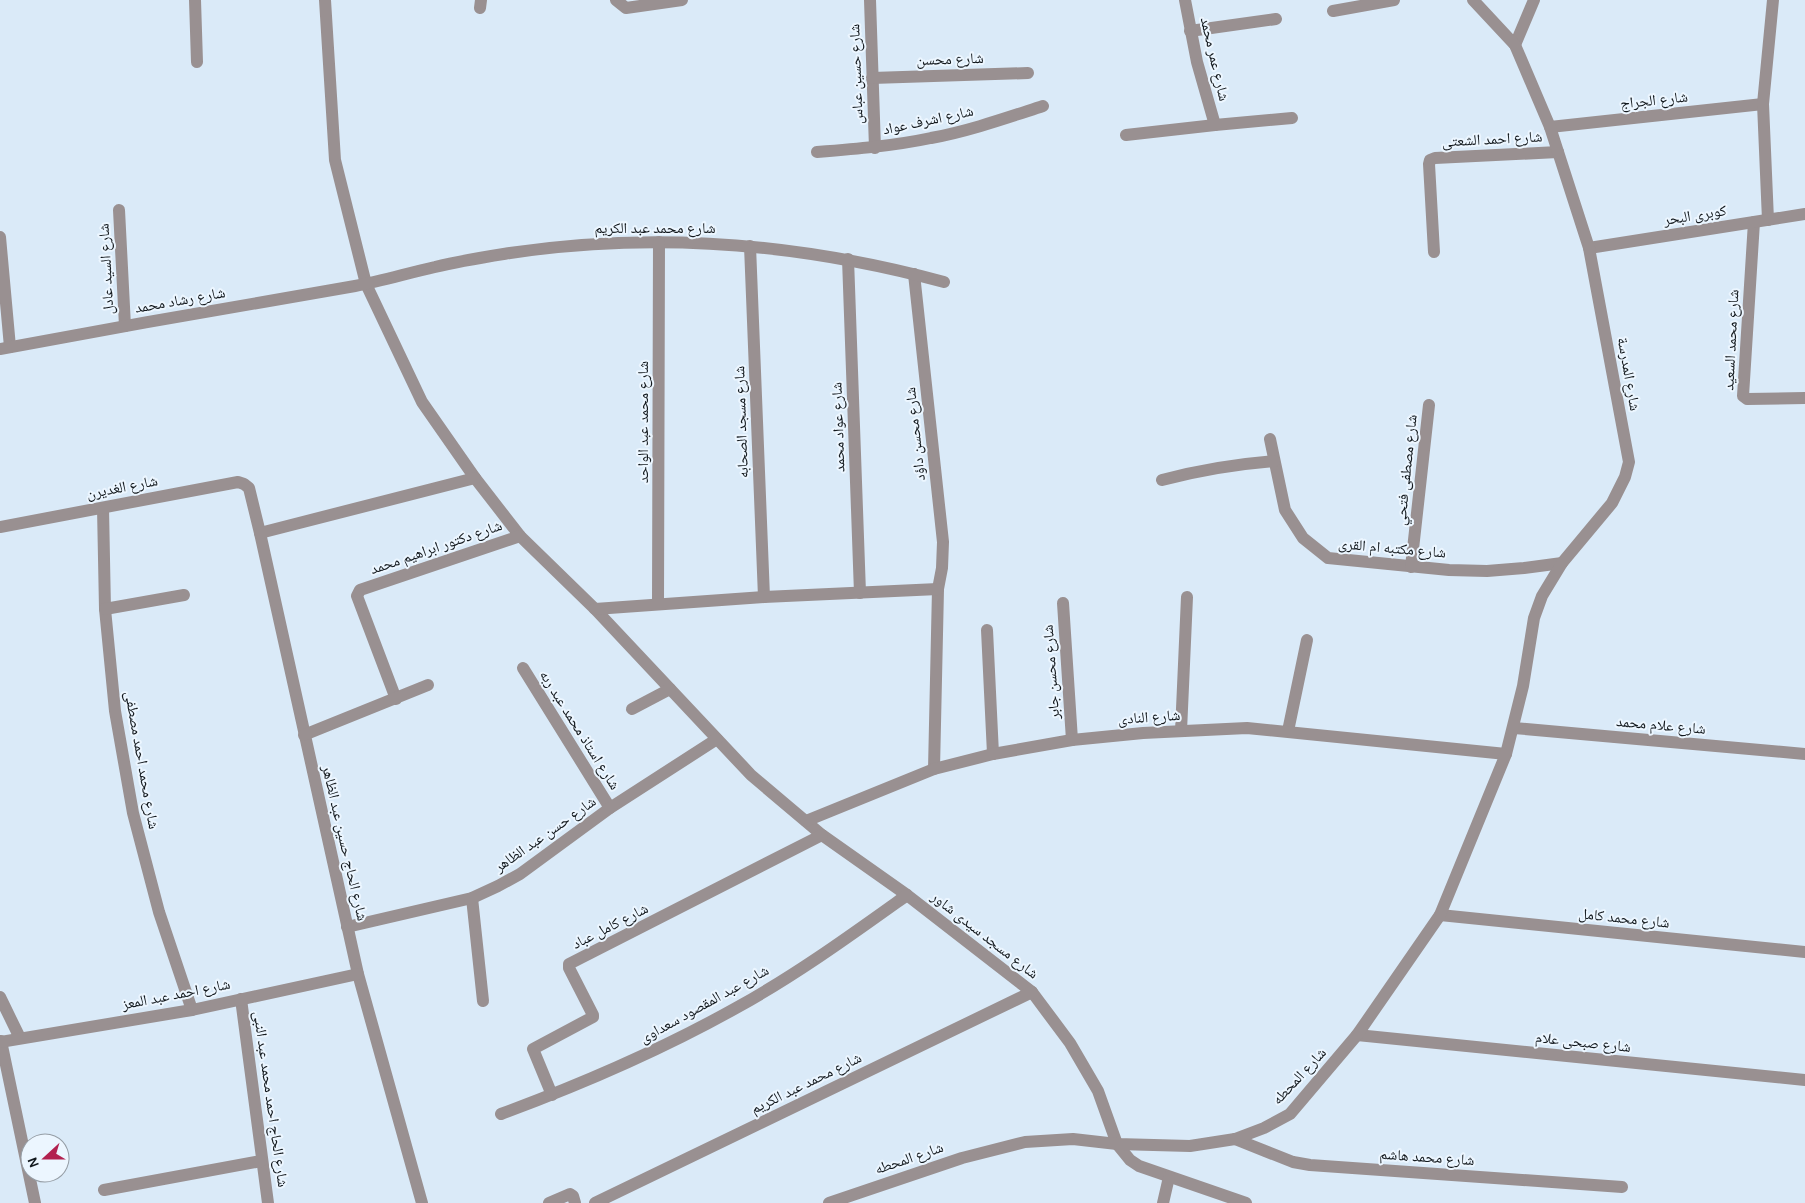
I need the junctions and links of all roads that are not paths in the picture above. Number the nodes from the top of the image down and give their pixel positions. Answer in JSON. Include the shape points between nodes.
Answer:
{"nodes":[{"id":1,"x":195,"y":0,"type":"edge"},
{"id":2,"x":326,"y":0,"type":"edge"},
{"id":3,"x":682,"y":0,"type":"edge"},
{"id":4,"x":870,"y":0,"type":"edge"},
{"id":5,"x":1186,"y":0,"type":"edge"},
{"id":6,"x":1394,"y":0,"type":"edge"},
{"id":7,"x":1473,"y":0,"type":"edge"},
{"id":8,"x":1534,"y":0,"type":"edge"},
{"id":9,"x":1773,"y":0,"type":"edge"},
{"id":10,"x":621,"y":4,"type":"edge"},
{"id":11,"x":1333,"y":11,"type":"dead end"},
{"id":12,"x":1276,"y":19,"type":"dead end"},
{"id":13,"x":1190,"y":31,"type":"junction"},
{"id":14,"x":1515,"y":45,"type":"junction"},
{"id":15,"x":197,"y":62,"type":"dead end"},
{"id":16,"x":1028,"y":73,"type":"dead end"},
{"id":17,"x":872,"y":78,"type":"junction"},
{"id":18,"x":1762,"y":104,"type":"junction"},
{"id":19,"x":1043,"y":106,"type":"dead end"},
{"id":20,"x":1292,"y":118,"type":"dead end"},
{"id":21,"x":1215,"y":125,"type":"junction"},
{"id":22,"x":1550,"y":128,"type":"junction"},
{"id":23,"x":1126,"y":135,"type":"dead end"},
{"id":24,"x":875,"y":148,"type":"junction"},
{"id":25,"x":817,"y":152,"type":"dead end"},
{"id":26,"x":1558,"y":152,"type":"junction"},
{"id":27,"x":119,"y":210,"type":"dead end"},
{"id":28,"x":1805,"y":214,"type":"edge"},
{"id":29,"x":1768,"y":220,"type":"junction"},
{"id":30,"x":1754,"y":222,"type":"junction"},
{"id":31,"x":0,"y":237,"type":"edge"},
{"id":32,"x":659,"y":242,"type":"junction"},
{"id":33,"x":750,"y":246,"type":"junction"},
{"id":34,"x":1590,"y":248,"type":"junction"},
{"id":35,"x":1434,"y":252,"type":"dead end"},
{"id":36,"x":848,"y":259,"type":"junction"},
{"id":37,"x":914,"y":274,"type":"junction"},
{"id":38,"x":944,"y":282,"type":"dead end"},
{"id":39,"x":366,"y":284,"type":"junction"},
{"id":40,"x":125,"y":326,"type":"junction"},
{"id":41,"x":5,"y":348,"type":"edge"},
{"id":42,"x":1805,"y":398,"type":"edge"},
{"id":43,"x":1429,"y":405,"type":"dead end"},
{"id":44,"x":1270,"y":439,"type":"dead end"},
{"id":45,"x":1274,"y":462,"type":"junction"},
{"id":46,"x":475,"y":478,"type":"junction"},
{"id":47,"x":1162,"y":480,"type":"dead end"},
{"id":48,"x":249,"y":488,"type":"joint"},
{"id":49,"x":103,"y":508,"type":"junction"},
{"id":50,"x":0,"y":527,"type":"edge"},
{"id":51,"x":260,"y":533,"type":"junction"},
{"id":52,"x":520,"y":536,"type":"junction"},
{"id":53,"x":1562,"y":563,"type":"junction"},
{"id":54,"x":1411,"y":567,"type":"junction"},
{"id":55,"x":938,"y":589,"type":"junction"},
{"id":56,"x":860,"y":593,"type":"junction"},
{"id":57,"x":184,"y":595,"type":"dead end"},
{"id":58,"x":764,"y":596,"type":"junction"},
{"id":59,"x":1187,"y":596,"type":"dead end"},
{"id":60,"x":658,"y":603,"type":"junction"},
{"id":61,"x":1063,"y":603,"type":"dead end"},
{"id":62,"x":105,"y":609,"type":"junction"},
{"id":63,"x":595,"y":609,"type":"junction"},
{"id":64,"x":987,"y":630,"type":"dead end"},
{"id":65,"x":1307,"y":640,"type":"dead end"},
{"id":66,"x":522,"y":668,"type":"dead end"},
{"id":67,"x":428,"y":685,"type":"dead end"},
{"id":68,"x":670,"y":689,"type":"junction"},
{"id":69,"x":396,"y":699,"type":"junction"},
{"id":70,"x":632,"y":709,"type":"dead end"},
{"id":71,"x":1514,"y":728,"type":"junction"},
{"id":72,"x":1180,"y":731,"type":"junction"},
{"id":73,"x":1288,"y":731,"type":"junction"},
{"id":74,"x":304,"y":735,"type":"junction"},
{"id":75,"x":717,"y":739,"type":"junction"},
{"id":76,"x":1072,"y":740,"type":"junction"},
{"id":77,"x":993,"y":754,"type":"junction"},
{"id":78,"x":1506,"y":754,"type":"junction"},
{"id":79,"x":1805,"y":754,"type":"edge"},
{"id":80,"x":934,"y":769,"type":"junction"},
{"id":81,"x":610,"y":808,"type":"junction"},
{"id":82,"x":806,"y":821,"type":"junction"},
{"id":83,"x":822,"y":835,"type":"junction"},
{"id":84,"x":907,"y":895,"type":"junction"},
{"id":85,"x":472,"y":898,"type":"junction"},
{"id":86,"x":1440,"y":915,"type":"junction"},
{"id":87,"x":347,"y":927,"type":"junction"},
{"id":88,"x":1805,"y":952,"type":"edge"},
{"id":89,"x":358,"y":974,"type":"junction"},
{"id":90,"x":1032,"y":992,"type":"junction"},
{"id":91,"x":0,"y":997,"type":"edge"},
{"id":92,"x":241,"y":998,"type":"junction"},
{"id":93,"x":483,"y":1001,"type":"dead end"},
{"id":94,"x":192,"y":1010,"type":"junction"},
{"id":95,"x":1357,"y":1035,"type":"junction"},
{"id":96,"x":20,"y":1038,"type":"junction"},
{"id":97,"x":1,"y":1042,"type":"edge"},
{"id":98,"x":1805,"y":1080,"type":"edge"},
{"id":99,"x":552,"y":1095,"type":"junction"},
{"id":100,"x":501,"y":1114,"type":"dead end"},
{"id":101,"x":1235,"y":1139,"type":"junction"},
{"id":102,"x":1117,"y":1144,"type":"junction"},
{"id":103,"x":262,"y":1161,"type":"junction"},
{"id":104,"x":1169,"y":1177,"type":"junction"},
{"id":105,"x":1622,"y":1187,"type":"dead end"},
{"id":106,"x":104,"y":1190,"type":"dead end"},
{"id":107,"x":834,"y":1202,"type":"edge"},
{"id":108,"x":35,"y":1203,"type":"edge"},
{"id":109,"x":268,"y":1203,"type":"edge"},
{"id":110,"x":422,"y":1203,"type":"edge"},
{"id":111,"x":550,"y":1203,"type":"edge"},
{"id":112,"x":575,"y":1203,"type":"edge"},
{"id":113,"x":595,"y":1203,"type":"edge"},
{"id":114,"x":1164,"y":1203,"type":"edge"},
{"id":115,"x":1246,"y":1203,"type":"edge"}],
"edges":[{"from":1,"to":15,"type":"street"},
{"from":2,"to":39,"type":"street","name":"شارع مسجد سيدى شاور","via":[[335,160]]},
{"from":3,"to":10,"type":"street"},
{"from":4,"to":17,"type":"street","name":"شارع حسين عباس"},
{"from":5,"to":13,"type":"street","name":"شارع عمر محمد"},
{"from":6,"to":11,"type":"street"},
{"from":7,"to":14,"type":"street","name":"شارع المدرسة"},
{"from":8,"to":14,"type":"street"},
{"from":9,"to":18,"type":"street"},
{"from":12,"to":13,"type":"street"},
{"from":13,"to":21,"type":"street","name":"شارع عمر محمد"},
{"from":14,"to":22,"type":"street","name":"شارع المدرسة"},
{"from":16,"to":17,"type":"street","name":"شارع محسن"},
{"from":17,"to":24,"type":"street","name":"شارع حسين عباس"},
{"from":18,"to":22,"type":"street","name":"شارع الجراج"},
{"from":18,"to":29,"type":"street"},
{"from":19,"to":24,"type":"street","name":"شارع اشرف عواد","via":[[988,124]]},
{"from":20,"to":21,"type":"street"},
{"from":21,"to":23,"type":"street"},
{"from":22,"to":26,"type":"street","name":"شارع المدرسة"},
{"from":24,"to":25,"type":"street","name":"شارع اشرف عواد"},
{"from":26,"to":34,"type":"street","name":"شارع المدرسة"},
{"from":26,"to":35,"type":"street","name":"شارع احمد الشعتى","via":[[1430,160]]},
{"from":27,"to":40,"type":"street","name":"شارع السيد عادل"},
{"from":28,"to":29,"type":"street","name":"كوبرى البحر"},
{"from":29,"to":30,"type":"street","name":"كوبرى البحر"},
{"from":30,"to":34,"type":"street","name":"كوبرى البحر"},
{"from":30,"to":42,"type":"street","name":"شارع محمد السعيد","via":[[1743,396],[1746,399]]},
{"from":31,"to":41,"type":"street"},
{"from":32,"to":33,"type":"street","name":"شارع محمد عبد الكريم"},
{"from":32,"to":39,"type":"street","name":"شارع محمد عبد الكريم","via":[[585,244],[511,252]]},
{"from":32,"to":60,"type":"street","name":"شارع محمد عبد الواحد"},
{"from":33,"to":36,"type":"street","name":"شارع محمد عبد الكريم"},
{"from":33,"to":58,"type":"street","name":"شارع مسجد الصحابه"},
{"from":34,"to":53,"type":"street","name":"شارع المدرسة","via":[[1629,462],[1612,502]]},
{"from":36,"to":37,"type":"street","name":"شارع محمد عبد الكريم"},
{"from":36,"to":56,"type":"street","name":"شارع عواد محمد"},
{"from":37,"to":38,"type":"street","name":"شارع محمد عبد الكريم"},
{"from":37,"to":55,"type":"street","name":"شارع محسن داؤد","via":[[943,542]]},
{"from":39,"to":40,"type":"street","name":"شارع رشاد محمد"},
{"from":39,"to":46,"type":"street","name":"شارع مسجد سيدى شاور","via":[[422,402]]},
{"from":40,"to":41,"type":"street","name":"شارع رشاد محمد"},
{"from":43,"to":54,"type":"street","name":"شارع مصطفى فتحي"},
{"from":44,"to":45,"type":"street","name":"شارع مكتبه ام القرى"},
{"from":45,"to":47,"type":"street","via":[[1221,467]]},
{"from":45,"to":54,"type":"street","name":"شارع مكتبه ام القرى","via":[[1284,510],[1303,538],[1328,558]]},
{"from":46,"to":51,"type":"street"},
{"from":46,"to":52,"type":"street","name":"شارع مسجد سيدى شاور"},
{"from":48,"to":49,"type":"street","name":"شارع الغديرن","via":[[238,482]]},
{"from":48,"to":51,"type":"street","name":"شارع الحاج حسين عبد الظاهر"},
{"from":49,"to":50,"type":"street","name":"شارع الغديرن"},
{"from":49,"to":62,"type":"street","name":"شارع محمد احمد مصطفى"},
{"from":51,"to":74,"type":"street","name":"شارع الحاج حسين عبد الظاهر"},
{"from":52,"to":63,"type":"street","name":"شارع مسجد سيدى شاور"},
{"from":52,"to":69,"type":"street","name":"شارع دكتور ابراهيم محمد","via":[[360,590],[357,596]]},
{"from":53,"to":54,"type":"street","name":"شارع مكتبه ام القرى","via":[[1486,571]]},
{"from":53,"to":71,"type":"street","name":"شارع المدرسة","via":[[1542,596],[1534,618]]},
{"from":55,"to":56,"type":"street"},
{"from":55,"to":80,"type":"street","name":"شارع محسن داؤد"},
{"from":56,"to":58,"type":"street"},
{"from":57,"to":62,"type":"street"},
{"from":58,"to":60,"type":"street"},
{"from":59,"to":72,"type":"street"},
{"from":60,"to":63,"type":"street"},
{"from":61,"to":76,"type":"street","name":"شارع محسن جابر"},
{"from":62,"to":94,"type":"street","name":"شارع محمد احمد مصطفى","via":[[115,711],[133,813],[158,912]]},
{"from":63,"to":68,"type":"street","name":"شارع مسجد سيدى شاور"},
{"from":64,"to":77,"type":"street"},
{"from":65,"to":73,"type":"street"},
{"from":66,"to":81,"type":"street","name":"شارع استاذ محمد عبد ربه"},
{"from":67,"to":69,"type":"street"},
{"from":68,"to":70,"type":"street"},
{"from":68,"to":75,"type":"street","name":"شارع مسجد سيدى شاور"},
{"from":69,"to":74,"type":"street"},
{"from":71,"to":78,"type":"street","name":"شارع المدرسة"},
{"from":71,"to":79,"type":"street","name":"شارع علام محمد"},
{"from":72,"to":73,"type":"street","name":"شارع النادى","via":[[1247,728]]},
{"from":72,"to":76,"type":"street","name":"شارع النادى"},
{"from":73,"to":78,"type":"street","name":"شارع النادى"},
{"from":74,"to":87,"type":"street","name":"شارع الحاج حسين عبد الظاهر"},
{"from":75,"to":81,"type":"street","name":"شارع حسن عبد الظاهر"},
{"from":75,"to":82,"type":"street","name":"شارع مسجد سيدى شاور","via":[[751,775]]},
{"from":76,"to":77,"type":"street","name":"شارع النادى"},
{"from":77,"to":80,"type":"street","name":"شارع النادى"},
{"from":78,"to":86,"type":"street","name":"شارع المحطه"},
{"from":80,"to":82,"type":"street","name":"شارع النادى"},
{"from":81,"to":85,"type":"street","name":"شارع حسن عبد الظاهر","via":[[520,874]]},
{"from":82,"to":83,"type":"street","name":"شارع مسجد سيدى شاور"},
{"from":83,"to":84,"type":"street","name":"شارع مسجد سيدى شاور"},
{"from":83,"to":99,"type":"street","name":"شارع كامل عباد","via":[[569,964],[593,1015],[533,1049]]},
{"from":84,"to":90,"type":"street","name":"شارع مسجد سيدى شاور"},
{"from":84,"to":99,"type":"street","name":"شارع عبد المقصود سعداوى","via":[[824,954],[736,1008],[646,1055]]},
{"from":85,"to":87,"type":"street","name":"شارع حسن عبد الظاهر"},
{"from":85,"to":93,"type":"street"},
{"from":86,"to":88,"type":"street","name":"شارع محمد كامل"},
{"from":86,"to":95,"type":"street","name":"شارع المحطه"},
{"from":87,"to":89,"type":"street","name":"شارع الحاج حسين عبد الظاهر"},
{"from":89,"to":92,"type":"street","name":"شارع احمد عبد المعز"},
{"from":89,"to":110,"type":"street","name":"شارع الحاج حسين عبد الظاهر"},
{"from":90,"to":102,"type":"street","name":"شارع مسجد سيدى شاور","via":[[1070,1043],[1098,1091]]},
{"from":90,"to":113,"type":"street","name":"شارع محمد عبد الكريم"},
{"from":91,"to":96,"type":"street"},
{"from":92,"to":94,"type":"street","name":"شارع احمد عبد المعز"},
{"from":92,"to":103,"type":"street","name":"شارع الحاج احمد محمد عبد النبى"},
{"from":94,"to":96,"type":"street","name":"شارع احمد عبد المعز"},
{"from":95,"to":98,"type":"street","name":"شارع صبحى علام"},
{"from":95,"to":101,"type":"street","name":"شارع المحطه","via":[[1290,1114]]},
{"from":96,"to":97,"type":"street","name":"شارع احمد عبد المعز"},
{"from":97,"to":108,"type":"street"},
{"from":99,"to":100,"type":"street","name":"شارع عبد المقصود سعداوى"},
{"from":101,"to":102,"type":"street","name":"شارع المحطه","via":[[1190,1146]]},
{"from":101,"to":105,"type":"street","name":"شارع محمد هاشم","via":[[1310,1165]]},
{"from":102,"to":104,"type":"street","name":"شارع مسجد سيدى شاور","via":[[1139,1166]]},
{"from":102,"to":107,"type":"street","name":"شارع المحطه","via":[[1073,1139],[1025,1142],[962,1158]]},
{"from":103,"to":106,"type":"street"},
{"from":103,"to":109,"type":"street","name":"شارع الحاج احمد محمد عبد النبى"},
{"from":104,"to":114,"type":"street"},
{"from":104,"to":115,"type":"street","name":"شارع مسجد سيدى شاور"},
{"from":111,"to":112,"type":"street","via":[[570,1194]]}]}
